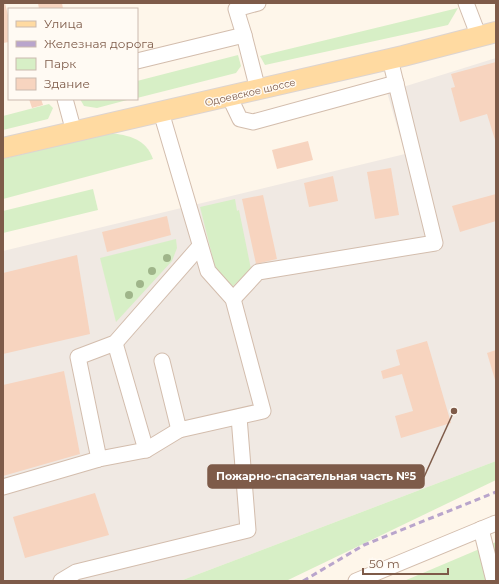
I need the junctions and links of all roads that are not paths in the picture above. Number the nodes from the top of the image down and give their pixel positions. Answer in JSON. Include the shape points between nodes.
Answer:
{"nodes":[{"id":1,"x":258,"y":3,"type":"edge"},
{"id":2,"x":466,"y":3,"type":"edge"},
{"id":3,"x":488,"y":34,"type":"edge"},
{"id":4,"x":244,"y":35,"type":"junction"},
{"id":5,"x":390,"y":59,"type":"junction"},
{"id":6,"x":138,"y":61,"type":"edge"},
{"id":7,"x":396,"y":83,"type":"junction"},
{"id":8,"x":258,"y":90,"type":"junction"},
{"id":9,"x":229,"y":96,"type":"junction"},
{"id":10,"x":65,"y":100,"type":"edge"},
{"id":11,"x":161,"y":112,"type":"junction"},
{"id":12,"x":74,"y":132,"type":"junction"},
{"id":13,"x":3,"y":148,"type":"edge"},
{"id":14,"x":200,"y":246,"type":"junction"},
{"id":15,"x":233,"y":299,"type":"junction"},
{"id":16,"x":115,"y":344,"type":"junction"},
{"id":17,"x":162,"y":361,"type":"dead end"},
{"id":18,"x":239,"y":416,"type":"junction"},
{"id":19,"x":179,"y":430,"type":"junction"},
{"id":20,"x":146,"y":450,"type":"junction"},
{"id":21,"x":99,"y":459,"type":"junction"},
{"id":22,"x":3,"y":487,"type":"edge"},
{"id":23,"x":496,"y":523,"type":"edge"},
{"id":24,"x":481,"y":529,"type":"junction"},
{"id":25,"x":363,"y":580,"type":"edge"},
{"id":26,"x":62,"y":581,"type":"edge"},
{"id":27,"x":494,"y":581,"type":"edge"}],
"edges":[{"from":1,"to":4,"type":"street","via":[[236,9]]},
{"from":2,"to":3,"type":"street"},
{"from":3,"to":5,"type":"main road","name":"Одоевское шоссе"},
{"from":4,"to":6,"type":"street"},
{"from":4,"to":8,"type":"street"},
{"from":5,"to":7,"type":"street"},
{"from":5,"to":8,"type":"main road","name":"Одоевское шоссе"},
{"from":7,"to":9,"type":"street","via":[[253,122],[240,119]]},
{"from":7,"to":15,"type":"street","via":[[435,243],[258,272]]},
{"from":8,"to":9,"type":"main road","name":"Одоевское шоссе"},
{"from":9,"to":11,"type":"main road","name":"Одоевское шоссе"},
{"from":10,"to":12,"type":"street"},
{"from":11,"to":12,"type":"main road","name":"Одоевское шоссе"},
{"from":11,"to":14,"type":"street"},
{"from":12,"to":13,"type":"main road","name":"Одоевское шоссе"},
{"from":14,"to":15,"type":"street","via":[[208,271]]},
{"from":14,"to":16,"type":"street"},
{"from":15,"to":18,"type":"street","via":[[263,411]]},
{"from":16,"to":20,"type":"street"},
{"from":16,"to":21,"type":"street","via":[[78,356]]},
{"from":17,"to":19,"type":"street"},
{"from":18,"to":19,"type":"street"},
{"from":18,"to":26,"type":"street","via":[[248,530],[76,572]]},
{"from":19,"to":20,"type":"street"},
{"from":20,"to":21,"type":"street"},
{"from":21,"to":22,"type":"street"},
{"from":23,"to":24,"type":"street"},
{"from":24,"to":25,"type":"street"},
{"from":24,"to":27,"type":"street"}]}
